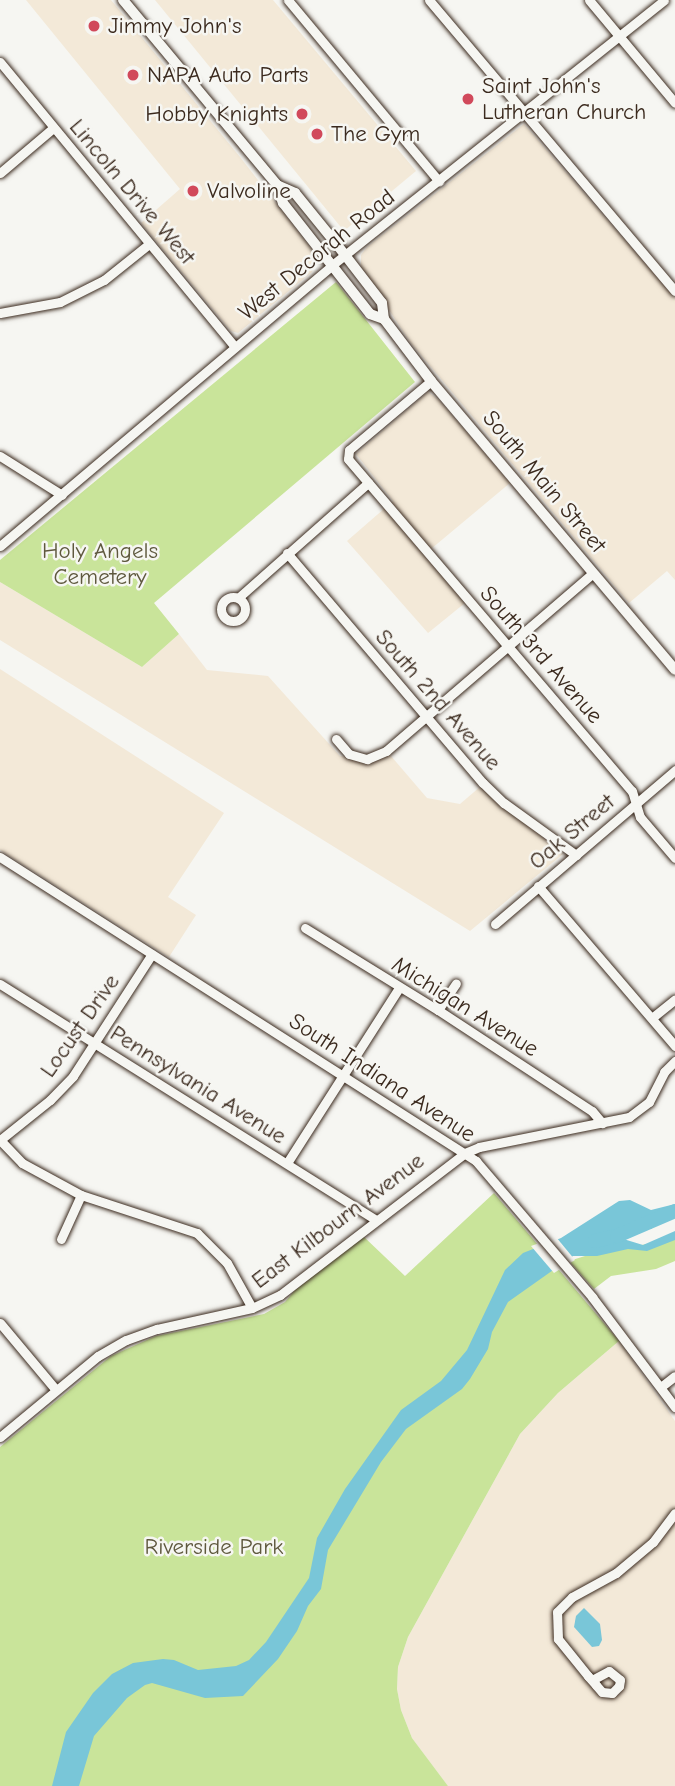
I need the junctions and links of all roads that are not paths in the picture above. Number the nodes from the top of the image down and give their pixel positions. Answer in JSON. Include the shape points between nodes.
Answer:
{"nodes":[{"id":1,"x":123,"y":0,"type":"edge"},
{"id":2,"x":288,"y":0,"type":"edge"},
{"id":3,"x":429,"y":0,"type":"edge"},
{"id":4,"x":589,"y":0,"type":"edge"},
{"id":5,"x":664,"y":0,"type":"edge"},
{"id":6,"x":619,"y":37,"type":"junction"},
{"id":7,"x":0,"y":62,"type":"edge"},
{"id":8,"x":675,"y":103,"type":"edge"},
{"id":9,"x":524,"y":114,"type":"junction"},
{"id":10,"x":53,"y":128,"type":"junction"},
{"id":11,"x":0,"y":173,"type":"edge"},
{"id":12,"x":439,"y":181,"type":"junction"},
{"id":13,"x":277,"y":185,"type":"junction"},
{"id":14,"x":149,"y":244,"type":"junction"},
{"id":15,"x":345,"y":255,"type":"junction"},
{"id":16,"x":331,"y":266,"type":"junction"},
{"id":17,"x":675,"y":291,"type":"edge"},
{"id":18,"x":0,"y":313,"type":"edge"},
{"id":19,"x":384,"y":319,"type":"junction"},
{"id":20,"x":235,"y":347,"type":"junction"},
{"id":21,"x":430,"y":381,"type":"junction"},
{"id":22,"x":0,"y":456,"type":"edge"},
{"id":23,"x":368,"y":483,"type":"junction"},
{"id":24,"x":62,"y":495,"type":"junction"},
{"id":25,"x":0,"y":546,"type":"edge"},
{"id":26,"x":287,"y":553,"type":"junction"},
{"id":27,"x":593,"y":573,"type":"junction"},
{"id":28,"x":239,"y":598,"type":"dead end"},
{"id":29,"x":508,"y":645,"type":"junction"},
{"id":30,"x":675,"y":670,"type":"edge"},
{"id":31,"x":427,"y":716,"type":"junction"},
{"id":32,"x":336,"y":739,"type":"dead end"},
{"id":33,"x":675,"y":770,"type":"edge"},
{"id":34,"x":635,"y":803,"type":"junction"},
{"id":35,"x":576,"y":855,"type":"junction"},
{"id":36,"x":0,"y":857,"type":"edge"},
{"id":37,"x":675,"y":858,"type":"edge"},
{"id":38,"x":538,"y":887,"type":"junction"},
{"id":39,"x":495,"y":923,"type":"dead end"},
{"id":40,"x":304,"y":928,"type":"dead end"},
{"id":41,"x":152,"y":954,"type":"junction"},
{"id":42,"x":456,"y":983,"type":"dead end"},
{"id":43,"x":0,"y":984,"type":"edge"},
{"id":44,"x":399,"y":988,"type":"junction"},
{"id":45,"x":675,"y":999,"type":"edge"},
{"id":46,"x":438,"y":1010,"type":"junction"},
{"id":47,"x":653,"y":1017,"type":"junction"},
{"id":48,"x":95,"y":1044,"type":"junction"},
{"id":49,"x":675,"y":1046,"type":"edge"},
{"id":50,"x":675,"y":1061,"type":"edge"},
{"id":51,"x":345,"y":1076,"type":"junction"},
{"id":52,"x":603,"y":1122,"type":"junction"},
{"id":53,"x":0,"y":1140,"type":"edge"},
{"id":54,"x":465,"y":1153,"type":"junction"},
{"id":55,"x":288,"y":1163,"type":"junction"},
{"id":56,"x":81,"y":1195,"type":"junction"},
{"id":57,"x":376,"y":1220,"type":"junction"},
{"id":58,"x":61,"y":1239,"type":"dead end"},
{"id":59,"x":252,"y":1308,"type":"junction"},
{"id":60,"x":0,"y":1323,"type":"edge"},
{"id":61,"x":675,"y":1376,"type":"edge"},
{"id":62,"x":662,"y":1386,"type":"junction"},
{"id":63,"x":56,"y":1390,"type":"junction"},
{"id":64,"x":675,"y":1407,"type":"edge"},
{"id":65,"x":0,"y":1437,"type":"edge"},
{"id":66,"x":675,"y":1513,"type":"edge"},
{"id":67,"x":592,"y":1680,"type":"dead end"}],
"edges":[{"from":1,"to":13,"type":"main road","name":"South Main Street"},
{"from":2,"to":12,"type":"street"},
{"from":3,"to":9,"type":"street"},
{"from":4,"to":6,"type":"street"},
{"from":5,"to":6,"type":"street","name":"West Decorah Road"},
{"from":6,"to":8,"type":"street"},
{"from":6,"to":9,"type":"street","name":"West Decorah Road"},
{"from":7,"to":10,"type":"street","name":"Lincoln Drive West"},
{"from":9,"to":12,"type":"street","name":"West Decorah Road"},
{"from":9,"to":17,"type":"street"},
{"from":10,"to":11,"type":"street"},
{"from":10,"to":14,"type":"street","name":"Lincoln Drive West"},
{"from":12,"to":15,"type":"street","name":"West Decorah Road"},
{"from":13,"to":15,"type":"main road","name":"South Main Street","via":[[295,193]]},
{"from":13,"to":16,"type":"main road","name":"South Main Street","via":[[283,204]]},
{"from":14,"to":18,"type":"street","via":[[104,280],[60,302]]},
{"from":14,"to":20,"type":"street","name":"Lincoln Drive West"},
{"from":15,"to":16,"type":"street","name":"West Decorah Road"},
{"from":15,"to":19,"type":"main road","name":"South Main Street","via":[[382,303]]},
{"from":16,"to":19,"type":"main road","name":"South Main Street","via":[[370,314]]},
{"from":16,"to":20,"type":"street","name":"West Decorah Road"},
{"from":19,"to":21,"type":"main road","name":"South Main Street"},
{"from":20,"to":24,"type":"street","name":"West Decorah Road"},
{"from":21,"to":23,"type":"street","name":"South 3rd Avenue","via":[[349,450],[348,459]]},
{"from":21,"to":27,"type":"main road","name":"South Main Street"},
{"from":22,"to":24,"type":"street"},
{"from":23,"to":26,"type":"street"},
{"from":23,"to":29,"type":"street","name":"South 3rd Avenue"},
{"from":24,"to":25,"type":"street","name":"West Decorah Road"},
{"from":26,"to":28,"type":"street"},
{"from":26,"to":31,"type":"street","name":"South 2nd Avenue"},
{"from":27,"to":29,"type":"street"},
{"from":27,"to":30,"type":"main road","name":"South Main Street"},
{"from":29,"to":31,"type":"street"},
{"from":29,"to":34,"type":"street","name":"South 3rd Avenue","via":[[632,790]]},
{"from":31,"to":32,"type":"street","via":[[386,751],[367,759],[349,754]]},
{"from":31,"to":35,"type":"street","name":"South 2nd Avenue","via":[[504,803]]},
{"from":33,"to":34,"type":"street","name":"Oak Street"},
{"from":34,"to":35,"type":"street","name":"Oak Street"},
{"from":34,"to":37,"type":"street","name":"South 3rd Avenue","via":[[640,817]]},
{"from":35,"to":38,"type":"street","name":"Oak Street"},
{"from":36,"to":41,"type":"street","name":"South Indiana Avenue"},
{"from":38,"to":39,"type":"street","name":"Oak Street"},
{"from":38,"to":47,"type":"street"},
{"from":40,"to":44,"type":"street","name":"Michigan Avenue"},
{"from":41,"to":48,"type":"street","name":"Locust Drive"},
{"from":41,"to":51,"type":"street","name":"South Indiana Avenue"},
{"from":42,"to":46,"type":"street"},
{"from":43,"to":48,"type":"street","name":"Pennsylvania Avenue"},
{"from":44,"to":46,"type":"street","name":"Michigan Avenue"},
{"from":44,"to":51,"type":"street"},
{"from":45,"to":47,"type":"street"},
{"from":46,"to":52,"type":"street","name":"Michigan Avenue"},
{"from":47,"to":49,"type":"street"},
{"from":48,"to":53,"type":"street","name":"Locust Drive","via":[[50,1100]]},
{"from":48,"to":55,"type":"street","name":"Pennsylvania Avenue"},
{"from":50,"to":52,"type":"street","name":"East Kilbourn Avenue","via":[[640,1111]]},
{"from":51,"to":54,"type":"street","name":"South Indiana Avenue"},
{"from":51,"to":55,"type":"street"},
{"from":52,"to":54,"type":"street","name":"East Kilbourn Avenue"},
{"from":53,"to":56,"type":"street","via":[[22,1163]]},
{"from":54,"to":57,"type":"street","name":"East Kilbourn Avenue"},
{"from":54,"to":62,"type":"street","name":"South Indiana Avenue","via":[[569,1270]]},
{"from":55,"to":57,"type":"street","name":"Pennsylvania Avenue"},
{"from":56,"to":58,"type":"street"},
{"from":56,"to":59,"type":"street","via":[[197,1233],[227,1263]]},
{"from":57,"to":59,"type":"street","name":"East Kilbourn Avenue","via":[[280,1295]]},
{"from":59,"to":63,"type":"street","name":"East Kilbourn Avenue","via":[[126,1340]]},
{"from":60,"to":63,"type":"street"},
{"from":61,"to":62,"type":"street"},
{"from":62,"to":64,"type":"street","name":"South Indiana Avenue"},
{"from":63,"to":65,"type":"street","name":"East Kilbourn Avenue"},
{"from":66,"to":67,"type":"street","via":[[653,1542],[617,1573],[572,1597],[557,1612],[558,1639]]}]}
